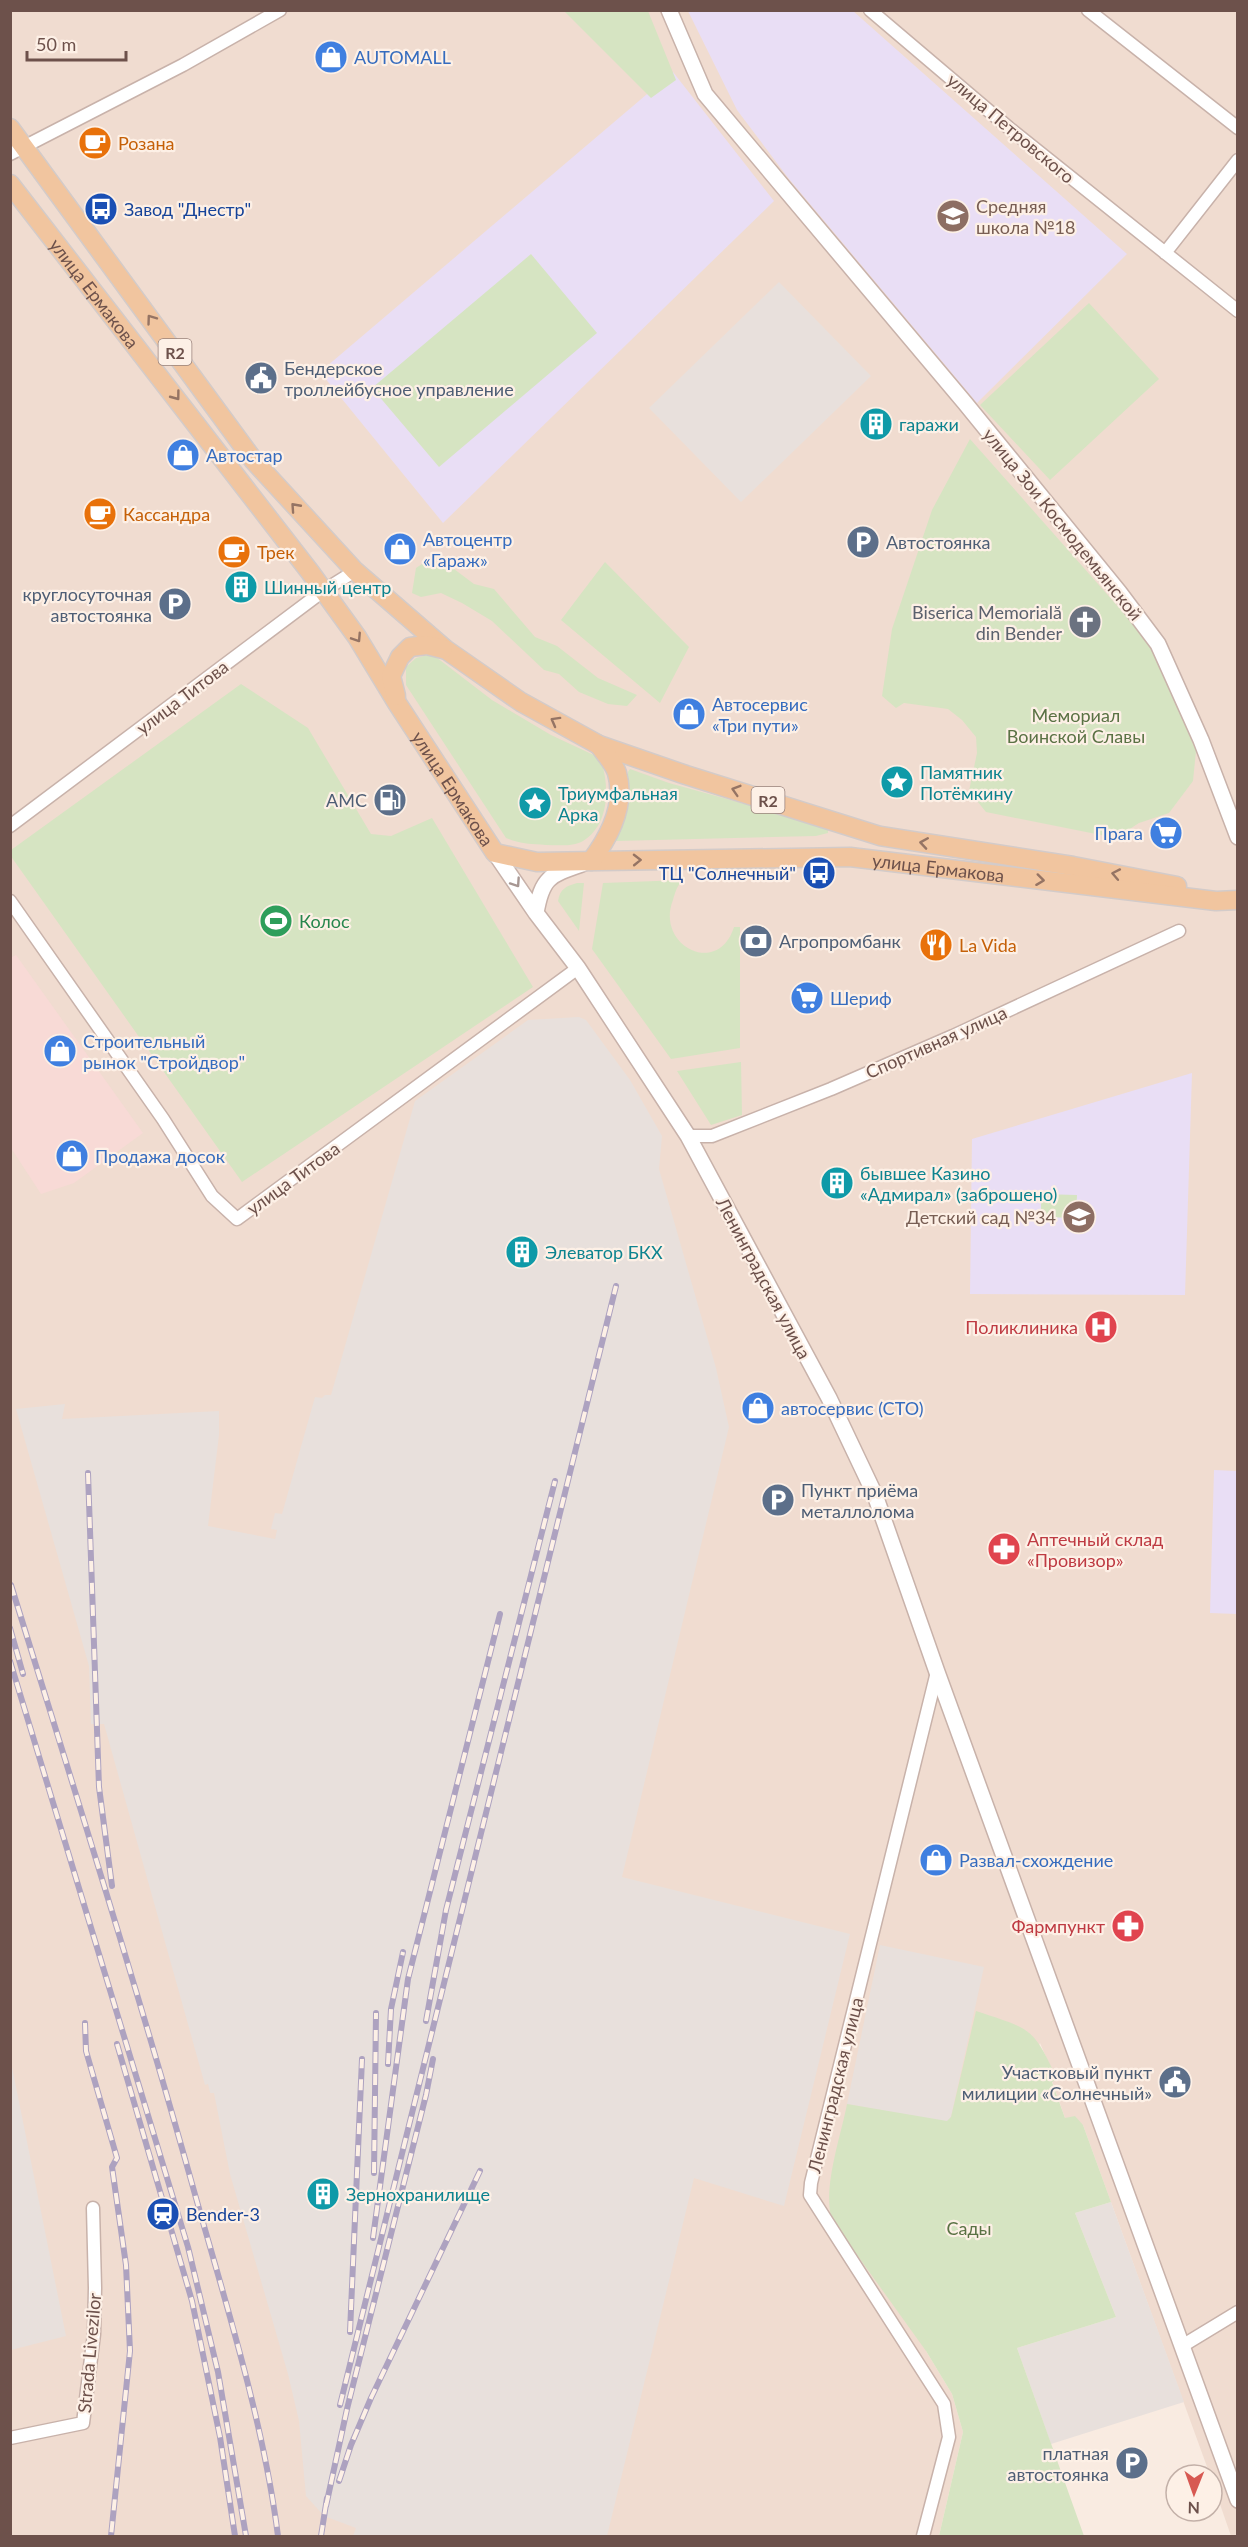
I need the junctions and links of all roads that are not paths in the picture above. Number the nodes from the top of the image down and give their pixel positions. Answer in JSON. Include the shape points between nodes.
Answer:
{"nodes":[{"id":1,"x":280,"y":10,"type":"edge"},
{"id":2,"x":669,"y":10,"type":"edge"},
{"id":3,"x":870,"y":10,"type":"edge"},
{"id":4,"x":1088,"y":10,"type":"edge"},
{"id":5,"x":10,"y":128,"type":"edge"},
{"id":6,"x":1238,"y":128,"type":"edge"},
{"id":7,"x":18,"y":150,"type":"edge"},
{"id":8,"x":1238,"y":160,"type":"edge"},
{"id":9,"x":10,"y":184,"type":"edge"},
{"id":10,"x":1165,"y":253,"type":"junction"},
{"id":11,"x":1238,"y":311,"type":"edge"},
{"id":12,"x":355,"y":571,"type":"junction"},
{"id":13,"x":323,"y":591,"type":"junction"},
{"id":14,"x":445,"y":649,"type":"junction"},
{"id":15,"x":397,"y":703,"type":"junction"},
{"id":16,"x":599,"y":745,"type":"junction"},
{"id":17,"x":10,"y":826,"type":"edge"},
{"id":18,"x":1238,"y":837,"type":"edge"},
{"id":19,"x":495,"y":853,"type":"junction"},
{"id":20,"x":591,"y":861,"type":"junction"},
{"id":21,"x":1236,"y":900,"type":"edge"},
{"id":22,"x":10,"y":901,"type":"edge"},
{"id":23,"x":536,"y":913,"type":"junction"},
{"id":24,"x":1179,"y":931,"type":"dead end"},
{"id":25,"x":578,"y":968,"type":"junction"},
{"id":26,"x":688,"y":1136,"type":"junction"},
{"id":27,"x":937,"y":1672,"type":"junction"},
{"id":28,"x":93,"y":2208,"type":"dead end"},
{"id":29,"x":1238,"y":2312,"type":"edge"},
{"id":30,"x":1182,"y":2346,"type":"junction"},
{"id":31,"x":10,"y":2438,"type":"edge"},
{"id":32,"x":1238,"y":2500,"type":"edge"},
{"id":33,"x":923,"y":2536,"type":"edge"}],
"edges":[{"from":1,"to":7,"type":"street"},
{"from":2,"to":18,"type":"street","name":"улица Зои Космодемьянской","via":[[705,94],[965,403],[1158,644]]},
{"from":3,"to":10,"type":"street","name":"улица Петровского"},
{"from":4,"to":6,"type":"street"},
{"from":5,"to":7,"type":"main road","number":"R2"},
{"from":12,"to":7,"type":"main road","name":"улица Ермакова","number":"R2","one_way":true,"via":[[254,460]]},
{"from":8,"to":10,"type":"street"},
{"from":9,"to":13,"type":"main road","name":"улица Ермакова","number":"R2","one_way":true,"via":[[123,326]]},
{"from":10,"to":11,"type":"street","name":"улица Петровского"},
{"from":12,"to":13,"type":"street","name":"улица Титова"},
{"from":12,"to":14,"type":"main road","name":"улица Ермакова","number":"R2"},
{"from":13,"to":15,"type":"main road","name":"улица Ермакова","number":"R2","one_way":true,"via":[[357,637]]},
{"from":13,"to":17,"type":"street","name":"улица Титова"},
{"from":14,"to":15,"type":"main road","via":[[410,647],[400,657],[391,676]]},
{"from":16,"to":14,"type":"main road","name":"улица Ермакова","number":"R2","one_way":true,"via":[[521,702]]},
{"from":15,"to":19,"type":"main road","name":"улица Ермакова","number":"R2"},
{"from":16,"to":20,"type":"main road","via":[[617,772],[619,800],[605,843]]},
{"from":21,"to":16,"type":"main road","name":"улица Ермакова","number":"R2","one_way":true,"via":[[1218,893],[1073,866],[880,836]]},
{"from":19,"to":20,"type":"main road","name":"улица Ермакова","number":"R2","via":[[537,862]]},
{"from":19,"to":23,"type":"street","name":"Ленинградская улица","one_way":true},
{"from":20,"to":21,"type":"main road","name":"улица Ермакова","number":"R2","one_way":true,"via":[[850,857],[1148,894]]},
{"from":20,"to":23,"type":"street","via":[[552,875],[540,890]]},
{"from":22,"to":25,"type":"street","name":"улица Титова","via":[[163,1119],[212,1196],[237,1219]]},
{"from":23,"to":25,"type":"street","name":"Ленинградская улица"},
{"from":24,"to":26,"type":"street","name":"Спортивная улица","via":[[820,1094],[712,1136]]},
{"from":25,"to":26,"type":"street","name":"Ленинградская улица"},
{"from":26,"to":27,"type":"street","name":"Ленинградская улица","via":[[829,1398],[875,1495]]},
{"from":27,"to":30,"type":"street","name":"Ленинградская улица"},
{"from":27,"to":33,"type":"street","name":"Ленинградская улица","via":[[810,2195],[944,2404],[949,2437]]},
{"from":28,"to":31,"type":"street","name":"Strada Livezilor","via":[[94,2334],[82,2423]]},
{"from":29,"to":30,"type":"street"},
{"from":30,"to":32,"type":"street","name":"Ленинградская улица"}]}
